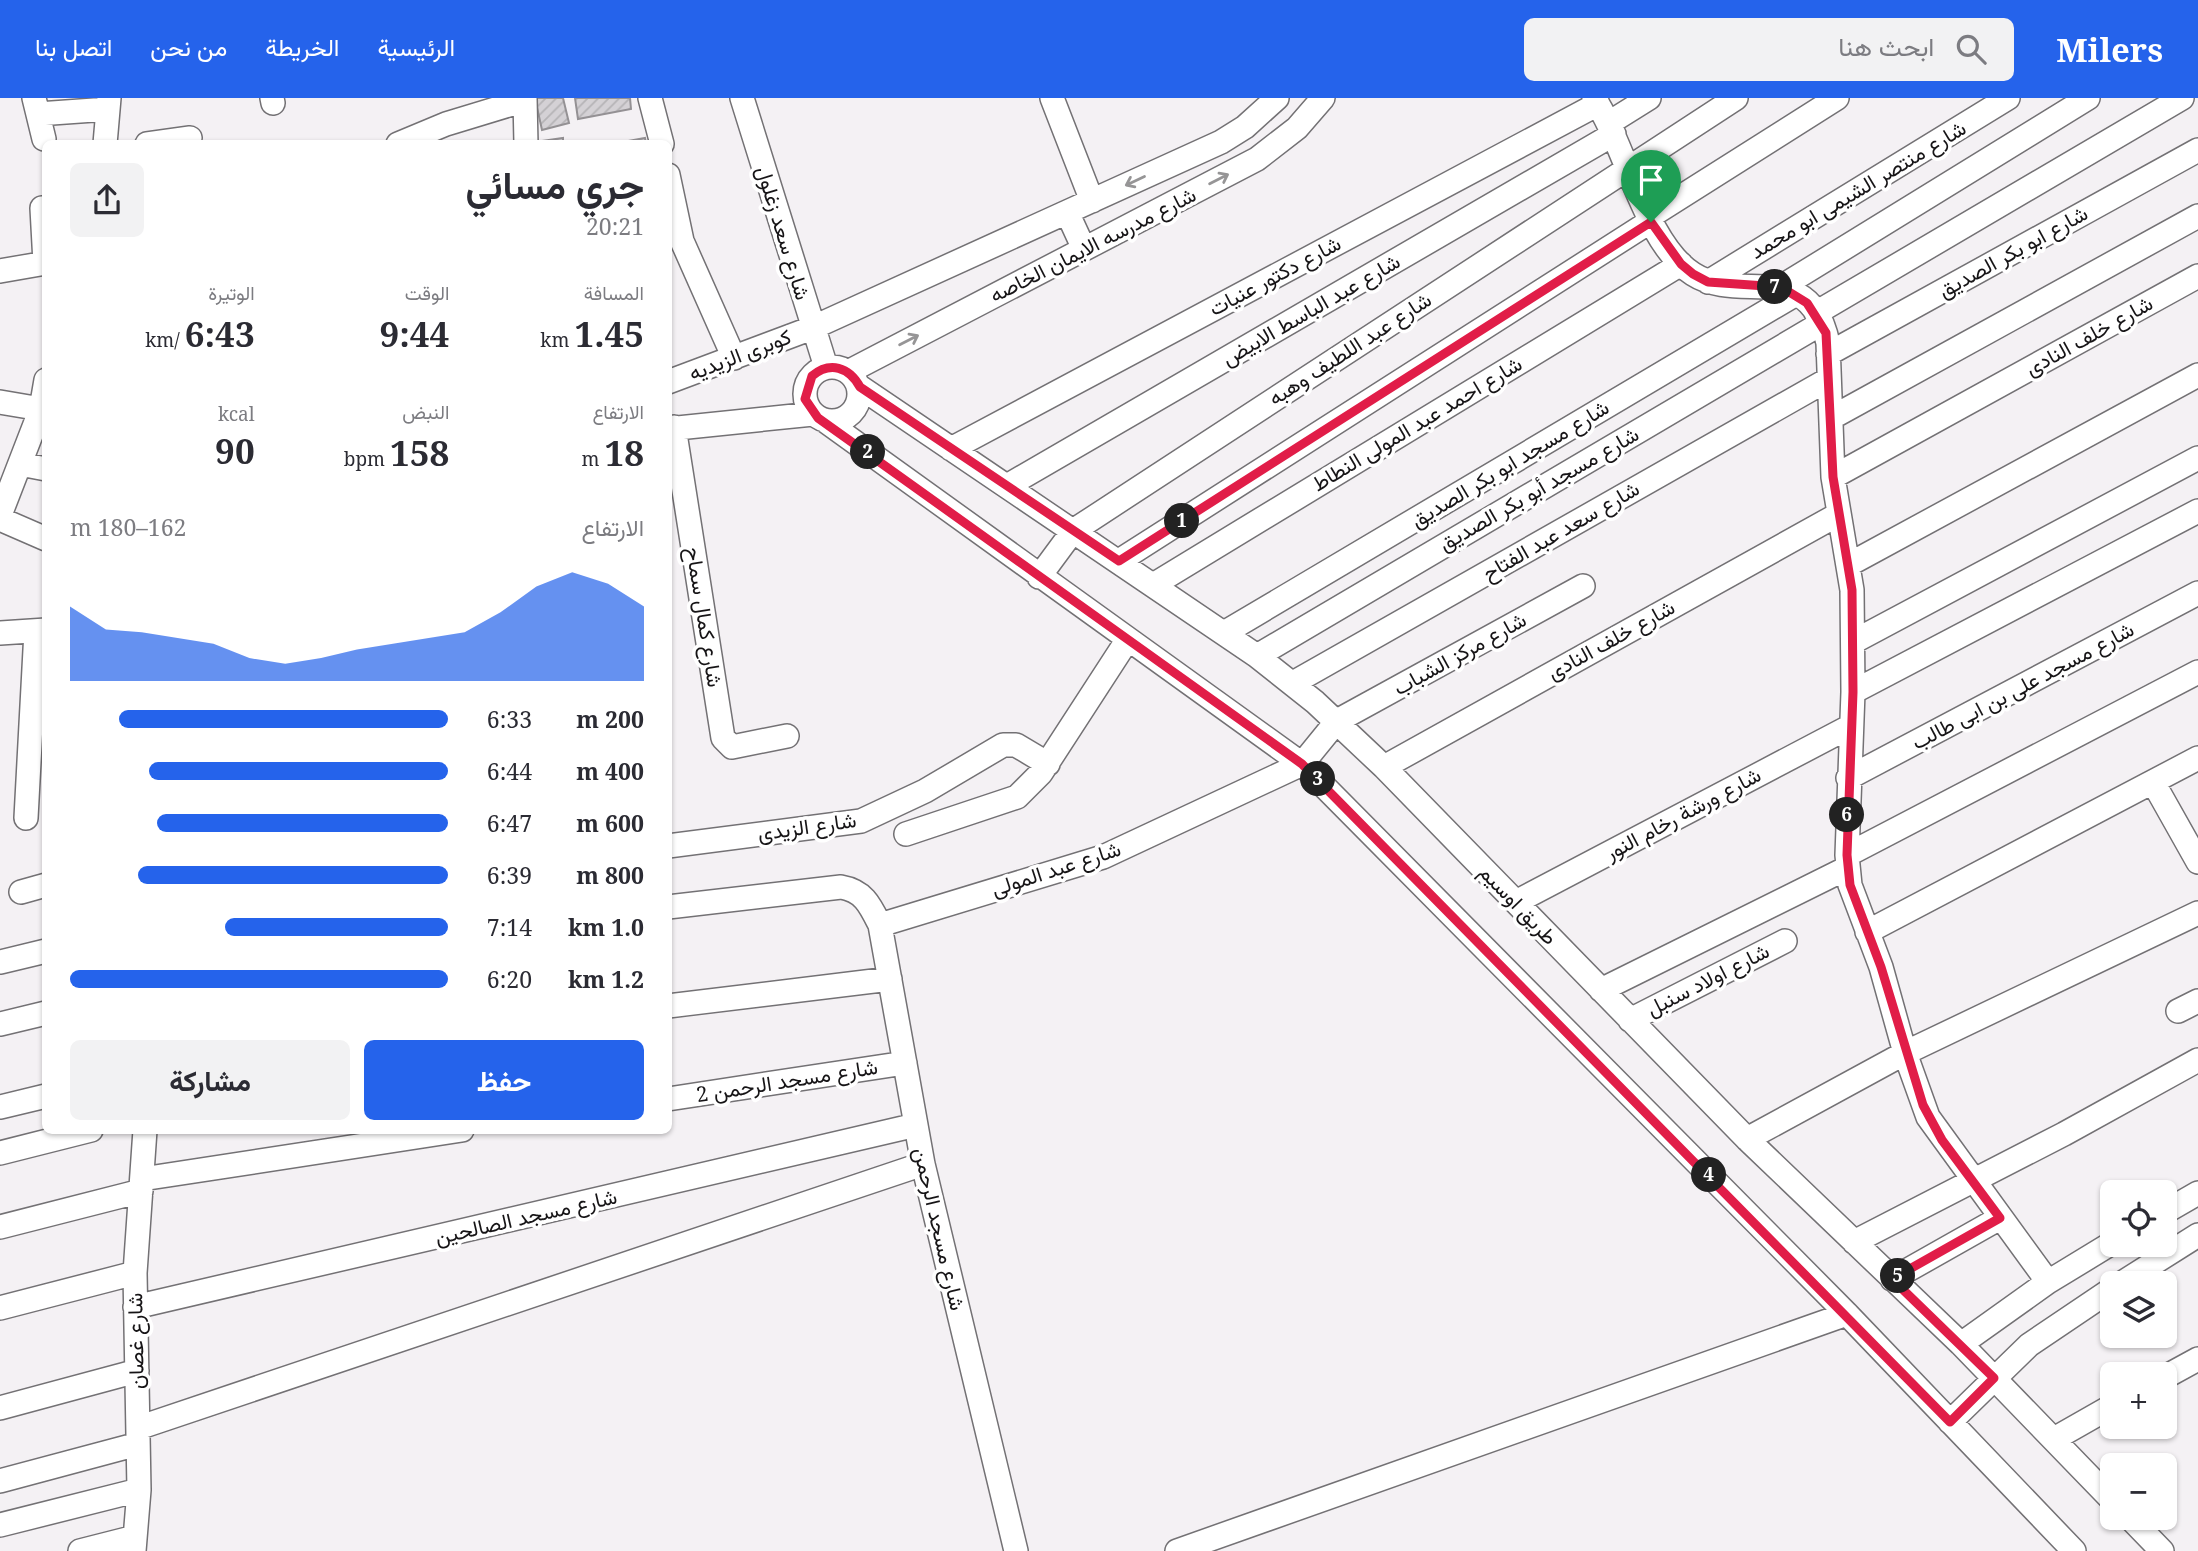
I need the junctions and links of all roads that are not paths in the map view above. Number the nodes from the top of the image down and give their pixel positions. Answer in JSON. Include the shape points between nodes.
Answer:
{"nodes":[{"id":1,"x":650,"y":98,"type":"edge"},
{"id":2,"x":742,"y":98,"type":"edge"},
{"id":3,"x":1052,"y":98,"type":"edge"},
{"id":4,"x":1277,"y":98,"type":"edge"},
{"id":5,"x":1322,"y":98,"type":"edge"},
{"id":6,"x":1649,"y":98,"type":"edge"},
{"id":7,"x":1736,"y":98,"type":"edge"},
{"id":8,"x":1837,"y":98,"type":"edge"},
{"id":9,"x":2008,"y":98,"type":"edge"},
{"id":10,"x":2088,"y":98,"type":"edge"},
{"id":11,"x":2182,"y":98,"type":"edge"},
{"id":12,"x":525,"y":99,"type":"edge"},
{"id":13,"x":108,"y":104,"type":"edge"},
{"id":14,"x":36,"y":106,"type":"edge"},
{"id":15,"x":1604,"y":115,"type":"edge"},
{"id":16,"x":190,"y":138,"type":"dead end"},
{"id":17,"x":44,"y":139,"type":"dead end"},
{"id":18,"x":105,"y":140,"type":"edge"},
{"id":19,"x":176,"y":140,"type":"edge"},
{"id":20,"x":408,"y":140,"type":"edge"},
{"id":21,"x":526,"y":140,"type":"edge"},
{"id":22,"x":661,"y":140,"type":"edge"},
{"id":23,"x":2198,"y":150,"type":"edge"},
{"id":24,"x":1628,"y":168,"type":"junction"},
{"id":25,"x":672,"y":194,"type":"edge"},
{"id":26,"x":1092,"y":201,"type":"junction"},
{"id":27,"x":1067,"y":212,"type":"junction"},
{"id":28,"x":2198,"y":216,"type":"edge"},
{"id":29,"x":1650,"y":219,"type":"junction"},
{"id":30,"x":1084,"y":249,"type":"junction"},
{"id":31,"x":42,"y":263,"type":"edge"},
{"id":32,"x":1681,"y":264,"type":"junction"},
{"id":33,"x":0,"y":271,"type":"edge"},
{"id":34,"x":2198,"y":275,"type":"edge"},
{"id":35,"x":1708,"y":282,"type":"junction"},
{"id":36,"x":1788,"y":291,"type":"junction"},
{"id":37,"x":1819,"y":318,"type":"junction"},
{"id":38,"x":812,"y":328,"type":"junction"},
{"id":39,"x":1828,"y":354,"type":"junction"},
{"id":40,"x":734,"y":358,"type":"junction"},
{"id":41,"x":844,"y":375,"type":"junction"},
{"id":42,"x":2198,"y":375,"type":"edge"},
{"id":43,"x":1829,"y":379,"type":"junction"},
{"id":44,"x":672,"y":381,"type":"edge"},
{"id":45,"x":0,"y":402,"type":"edge"},
{"id":46,"x":42,"y":403,"type":"edge"},
{"id":47,"x":41,"y":409,"type":"junction"},
{"id":48,"x":819,"y":417,"type":"junction"},
{"id":49,"x":1830,"y":418,"type":"junction"},
{"id":50,"x":672,"y":428,"type":"edge"},
{"id":51,"x":672,"y":434,"type":"edge"},
{"id":52,"x":951,"y":449,"type":"junction"},
{"id":53,"x":2198,"y":458,"type":"edge"},
{"id":54,"x":20,"y":464,"type":"junction"},
{"id":55,"x":42,"y":468,"type":"edge"},
{"id":56,"x":1833,"y":477,"type":"junction"},
{"id":57,"x":1007,"y":486,"type":"junction"},
{"id":58,"x":2198,"y":511,"type":"edge"},
{"id":59,"x":1839,"y":514,"type":"junction"},
{"id":60,"x":0,"y":517,"type":"edge"},
{"id":61,"x":1073,"y":531,"type":"junction"},
{"id":62,"x":42,"y":537,"type":"edge"},
{"id":63,"x":1119,"y":561,"type":"junction"},
{"id":64,"x":1848,"y":565,"type":"junction"},
{"id":65,"x":1039,"y":577,"type":"junction"},
{"id":66,"x":1153,"y":585,"type":"junction"},
{"id":67,"x":1583,"y":586,"type":"dead end"},
{"id":68,"x":2198,"y":593,"type":"edge"},
{"id":69,"x":41,"y":631,"type":"edge"},
{"id":70,"x":0,"y":633,"type":"edge"},
{"id":71,"x":1224,"y":633,"type":"junction"},
{"id":72,"x":1128,"y":639,"type":"junction"},
{"id":73,"x":1853,"y":642,"type":"junction"},
{"id":74,"x":1257,"y":656,"type":"junction"},
{"id":75,"x":2198,"y":672,"type":"edge"},
{"id":76,"x":1293,"y":683,"type":"junction"},
{"id":77,"x":1853,"y":692,"type":"junction"},
{"id":78,"x":1337,"y":721,"type":"junction"},
{"id":79,"x":1851,"y":726,"type":"junction"},
{"id":80,"x":787,"y":736,"type":"dead end"},
{"id":81,"x":2198,"y":758,"type":"edge"},
{"id":82,"x":1048,"y":764,"type":"junction"},
{"id":83,"x":1302,"y":764,"type":"junction"},
{"id":84,"x":1384,"y":767,"type":"junction"},
{"id":85,"x":1848,"y":778,"type":"junction"},
{"id":86,"x":2152,"y":782,"type":"junction"},
{"id":87,"x":26,"y":818,"type":"dead end"},
{"id":88,"x":906,"y":834,"type":"dead end"},
{"id":89,"x":672,"y":845,"type":"edge"},
{"id":90,"x":1847,"y":862,"type":"junction"},
{"id":91,"x":2198,"y":862,"type":"edge"},
{"id":92,"x":42,"y":887,"type":"edge"},
{"id":93,"x":21,"y":892,"type":"dead end"},
{"id":94,"x":1516,"y":902,"type":"junction"},
{"id":95,"x":672,"y":907,"type":"edge"},
{"id":96,"x":2198,"y":913,"type":"edge"},
{"id":97,"x":875,"y":915,"type":"junction"},
{"id":98,"x":1867,"y":932,"type":"junction"},
{"id":99,"x":1785,"y":941,"type":"dead end"},
{"id":100,"x":42,"y":952,"type":"edge"},
{"id":101,"x":0,"y":962,"type":"edge"},
{"id":102,"x":890,"y":979,"type":"junction"},
{"id":103,"x":1601,"y":990,"type":"junction"},
{"id":104,"x":672,"y":1006,"type":"edge"},
{"id":105,"x":42,"y":1014,"type":"edge"},
{"id":106,"x":1630,"y":1020,"type":"junction"},
{"id":107,"x":0,"y":1024,"type":"edge"},
{"id":108,"x":1905,"y":1053,"type":"junction"},
{"id":109,"x":2198,"y":1060,"type":"edge"},
{"id":110,"x":905,"y":1063,"type":"junction"},
{"id":111,"x":42,"y":1097,"type":"edge"},
{"id":112,"x":672,"y":1098,"type":"edge"},
{"id":113,"x":0,"y":1107,"type":"edge"},
{"id":114,"x":916,"y":1125,"type":"junction"},
{"id":115,"x":75,"y":1134,"type":"edge"},
{"id":116,"x":145,"y":1134,"type":"edge"},
{"id":117,"x":439,"y":1134,"type":"edge"},
{"id":118,"x":1747,"y":1139,"type":"junction"},
{"id":119,"x":0,"y":1153,"type":"edge"},
{"id":120,"x":922,"y":1164,"type":"junction"},
{"id":121,"x":1973,"y":1181,"type":"junction"},
{"id":122,"x":142,"y":1185,"type":"junction"},
{"id":123,"x":2198,"y":1192,"type":"edge"},
{"id":124,"x":2177,"y":1205,"type":"edge"},
{"id":125,"x":2000,"y":1218,"type":"junction"},
{"id":126,"x":0,"y":1227,"type":"edge"},
{"id":127,"x":2198,"y":1236,"type":"edge"},
{"id":128,"x":1854,"y":1242,"type":"junction"},
{"id":129,"x":2100,"y":1251,"type":"edge"},
{"id":130,"x":2141,"y":1271,"type":"edge"},
{"id":131,"x":135,"y":1273,"type":"junction"},
{"id":132,"x":1892,"y":1279,"type":"junction"},
{"id":133,"x":2048,"y":1282,"type":"junction"},
{"id":134,"x":2100,"y":1297,"type":"edge"},
{"id":135,"x":135,"y":1307,"type":"junction"},
{"id":136,"x":0,"y":1308,"type":"edge"},
{"id":137,"x":1847,"y":1314,"type":"junction"},
{"id":138,"x":1961,"y":1344,"type":"junction"},
{"id":139,"x":2198,"y":1359,"type":"edge"},
{"id":140,"x":2177,"y":1370,"type":"edge"},
{"id":141,"x":137,"y":1371,"type":"junction"},
{"id":142,"x":1987,"y":1385,"type":"junction"},
{"id":143,"x":0,"y":1408,"type":"edge"},
{"id":144,"x":2100,"y":1413,"type":"edge"},
{"id":145,"x":1956,"y":1416,"type":"junction"},
{"id":146,"x":138,"y":1436,"type":"junction"},
{"id":147,"x":2054,"y":1439,"type":"junction"},
{"id":148,"x":0,"y":1481,"type":"edge"},
{"id":149,"x":2100,"y":1487,"type":"edge"},
{"id":150,"x":139,"y":1490,"type":"junction"},
{"id":151,"x":0,"y":1525,"type":"edge"},
{"id":152,"x":2142,"y":1530,"type":"edge"},
{"id":153,"x":135,"y":1544,"type":"edge"},
{"id":154,"x":80,"y":1551,"type":"edge"},
{"id":155,"x":1016,"y":1551,"type":"edge"},
{"id":156,"x":1177,"y":1551,"type":"edge"},
{"id":157,"x":2074,"y":1551,"type":"edge"},
{"id":158,"x":2162,"y":1551,"type":"edge"}],
"edges":[{"from":1,"to":22,"type":"street"},
{"from":2,"to":38,"type":"street","name":"شارع سعد زغلول"},
{"from":3,"to":26,"type":"street"},
{"from":4,"to":26,"type":"street","name":"شارع مدرسه الايمان الخاصه","one_way":true,"via":[[1221,142]]},
{"from":30,"to":5,"type":"street","name":"شارع مدرسه الايمان الخاصه","one_way":true,"via":[[1257,159],[1297,128]]},
{"from":6,"to":15,"type":"street"},
{"from":7,"to":24,"type":"street","name":"شارع عبد اللطيف وهبه"},
{"from":8,"to":29,"type":"street"},
{"from":9,"to":35,"type":"street","name":"شارع منتصر الشيمى ابو محمد"},
{"from":10,"to":36,"type":"street","name":"شارع مسجد ابو بكر الصديق"},
{"from":11,"to":37,"type":"street","name":"شارع مسجد أبو بكر الصديق"},
{"from":12,"to":20,"type":"street"},
{"from":12,"to":21,"type":"street"},
{"from":13,"to":14,"type":"street"},
{"from":13,"to":18,"type":"street"},
{"from":14,"to":17,"type":"street"},
{"from":15,"to":24,"type":"street"},
{"from":15,"to":52,"type":"street","name":"شارع دكتور عنيات"},
{"from":15,"to":57,"type":"street","name":"شارع عبد الباسط الابيض"},
{"from":16,"to":19,"type":"street"},
{"from":23,"to":39,"type":"street","name":"شارع ابو بكر الصديق"},
{"from":24,"to":29,"type":"street"},
{"from":24,"to":61,"type":"street","name":"شارع عبد اللطيف وهبه"},
{"from":25,"to":40,"type":"street","via":[[682,241]]},
{"from":26,"to":27,"type":"street","name":"شارع مدرسه الايمان الخاصه"},
{"from":27,"to":30,"type":"street"},
{"from":27,"to":38,"type":"street","name":"شارع مدرسه الايمان الخاصه"},
{"from":28,"to":49,"type":"street"},
{"from":29,"to":32,"type":"street"},
{"from":29,"to":63,"type":"street"},
{"from":41,"to":30,"type":"street","name":"شارع مدرسه الايمان الخاصه","one_way":true},
{"from":31,"to":33,"type":"street"},
{"from":32,"to":35,"type":"street"},
{"from":32,"to":66,"type":"street","name":"شارع احمد عبد المولى النطاط"},
{"from":34,"to":56,"type":"street","name":"شارع خلف النادى"},
{"from":35,"to":36,"type":"street"},
{"from":36,"to":37,"type":"street"},
{"from":36,"to":71,"type":"street","name":"شارع مسجد ابو بكر الصديق"},
{"from":37,"to":39,"type":"street"},
{"from":37,"to":74,"type":"street","name":"شارع مسجد أبو بكر الصديق"},
{"from":38,"to":40,"type":"street","name":"كوبرى الزيديه"},
{"from":38,"to":41,"type":"street","name":"شارع سعد زغلول"},
{"from":39,"to":43,"type":"street"},
{"from":40,"to":44,"type":"street","name":"كوبرى الزيديه"},
{"from":41,"to":48,"type":"street","via":[[812,376],[805,399]]},
{"from":41,"to":48,"type":"street","via":[[860,399],[853,412],[840,421]]},
{"from":41,"to":52,"type":"street","name":"طريق اوسيم"},
{"from":42,"to":64,"type":"street"},
{"from":43,"to":49,"type":"street"},
{"from":43,"to":76,"type":"street","name":"شارع سعد عبد الفتاح"},
{"from":45,"to":47,"type":"street"},
{"from":46,"to":47,"type":"street"},
{"from":47,"to":54,"type":"street"},
{"from":48,"to":50,"type":"street"},
{"from":48,"to":65,"type":"street"},
{"from":49,"to":56,"type":"street"},
{"from":51,"to":80,"type":"street","name":"شارع كمال سماح","via":[[723,738],[732,747]]},
{"from":52,"to":57,"type":"street","name":"طريق اوسيم"},
{"from":53,"to":73,"type":"street"},
{"from":54,"to":55,"type":"street"},
{"from":54,"to":60,"type":"street"},
{"from":56,"to":59,"type":"street"},
{"from":57,"to":61,"type":"street","name":"طريق اوسيم"},
{"from":58,"to":77,"type":"street"},
{"from":59,"to":64,"type":"street"},
{"from":59,"to":84,"type":"street","name":"شارع خلف النادى"},
{"from":60,"to":62,"type":"street"},
{"from":61,"to":63,"type":"street","name":"طريق اوسيم"},
{"from":61,"to":65,"type":"street"},
{"from":63,"to":66,"type":"street","name":"طريق اوسيم"},
{"from":64,"to":73,"type":"street"},
{"from":65,"to":72,"type":"street"},
{"from":66,"to":71,"type":"street","name":"طريق اوسيم"},
{"from":67,"to":78,"type":"street","name":"شارع مركز الشباب"},
{"from":68,"to":85,"type":"street","name":"شارع مسجد على بن ابى طالب"},
{"from":69,"to":70,"type":"street"},
{"from":69,"to":87,"type":"street"},
{"from":71,"to":74,"type":"street","name":"طريق اوسيم"},
{"from":72,"to":82,"type":"street"},
{"from":72,"to":83,"type":"street"},
{"from":73,"to":77,"type":"street"},
{"from":74,"to":76,"type":"street","name":"طريق اوسيم"},
{"from":75,"to":90,"type":"street"},
{"from":76,"to":78,"type":"street","name":"طريق اوسيم"},
{"from":77,"to":79,"type":"street"},
{"from":78,"to":83,"type":"street"},
{"from":78,"to":84,"type":"street","name":"طريق اوسيم"},
{"from":79,"to":85,"type":"street"},
{"from":79,"to":94,"type":"street","name":"شارع ورشة رخام النور"},
{"from":81,"to":86,"type":"street"},
{"from":82,"to":88,"type":"street","via":[[1035,783],[1017,797]]},
{"from":82,"to":89,"type":"street","name":"شارع الزيدى","via":[[1016,745],[1003,745],[925,791],[861,821]]},
{"from":83,"to":97,"type":"street","name":"شارع عبد المولى","via":[[1102,857]]},
{"from":83,"to":137,"type":"street"},
{"from":84,"to":94,"type":"street","name":"طريق اوسيم"},
{"from":85,"to":90,"type":"street"},
{"from":86,"to":91,"type":"street"},
{"from":86,"to":98,"type":"street"},
{"from":90,"to":98,"type":"street","via":[[1854,901]]},
{"from":90,"to":103,"type":"street"},
{"from":92,"to":93,"type":"street"},
{"from":94,"to":103,"type":"street","name":"طريق اوسيم"},
{"from":95,"to":97,"type":"street","via":[[841,887],[864,896]]},
{"from":96,"to":108,"type":"street"},
{"from":97,"to":102,"type":"street","name":"شارع مسجد الرحمن"},
{"from":98,"to":108,"type":"street"},
{"from":99,"to":106,"type":"street","name":"شارع اولاد سنبل"},
{"from":100,"to":101,"type":"street"},
{"from":102,"to":104,"type":"street"},
{"from":102,"to":110,"type":"street","name":"شارع مسجد الرحمن"},
{"from":103,"to":106,"type":"street","name":"طريق اوسيم"},
{"from":105,"to":107,"type":"street"},
{"from":106,"to":118,"type":"street","name":"طريق اوسيم"},
{"from":108,"to":118,"type":"street"},
{"from":108,"to":121,"type":"street","via":[[1928,1117]]},
{"from":109,"to":121,"type":"street"},
{"from":110,"to":112,"type":"street","name":"شارع مسجد الرحمن 2"},
{"from":110,"to":114,"type":"street","name":"شارع مسجد الرحمن"},
{"from":111,"to":113,"type":"street"},
{"from":114,"to":120,"type":"street","name":"شارع مسجد الرحمن"},
{"from":114,"to":135,"type":"street","name":"شارع مسجد الصالحين"},
{"from":115,"to":119,"type":"street"},
{"from":116,"to":122,"type":"street","name":"شارع غصان"},
{"from":117,"to":122,"type":"street"},
{"from":118,"to":128,"type":"street","name":"طريق اوسيم"},
{"from":120,"to":146,"type":"street"},
{"from":120,"to":155,"type":"street","name":"شارع مسجد الرحمن"},
{"from":121,"to":125,"type":"street"},
{"from":121,"to":128,"type":"street"},
{"from":122,"to":126,"type":"street"},
{"from":122,"to":131,"type":"street","name":"شارع غصان"},
{"from":123,"to":124,"type":"street"},
{"from":125,"to":132,"type":"street"},
{"from":125,"to":133,"type":"street"},
{"from":127,"to":130,"type":"street"},
{"from":128,"to":132,"type":"street","name":"طريق اوسيم"},
{"from":129,"to":133,"type":"street"},
{"from":131,"to":135,"type":"street","name":"شارع غصان"},
{"from":131,"to":136,"type":"street"},
{"from":132,"to":138,"type":"street","name":"طريق اوسيم"},
{"from":133,"to":138,"type":"street"},
{"from":134,"to":142,"type":"street","via":[[2047,1331]]},
{"from":135,"to":141,"type":"street","name":"شارع غصان"},
{"from":137,"to":145,"type":"street"},
{"from":137,"to":156,"type":"street"},
{"from":138,"to":142,"type":"street","name":"طريق اوسيم"},
{"from":139,"to":140,"type":"street"},
{"from":141,"to":143,"type":"street"},
{"from":141,"to":146,"type":"street","name":"شارع غصان"},
{"from":142,"to":145,"type":"street"},
{"from":142,"to":147,"type":"street","name":"طريق اوسيم"},
{"from":144,"to":147,"type":"street"},
{"from":145,"to":157,"type":"street"},
{"from":146,"to":148,"type":"street"},
{"from":146,"to":150,"type":"street","name":"شارع غصان"},
{"from":147,"to":149,"type":"street","name":"طريق اوسيم"},
{"from":150,"to":151,"type":"street"},
{"from":150,"to":153,"type":"street","name":"شارع غصان"},
{"from":152,"to":158,"type":"street"},
{"from":153,"to":154,"type":"street"}]}
